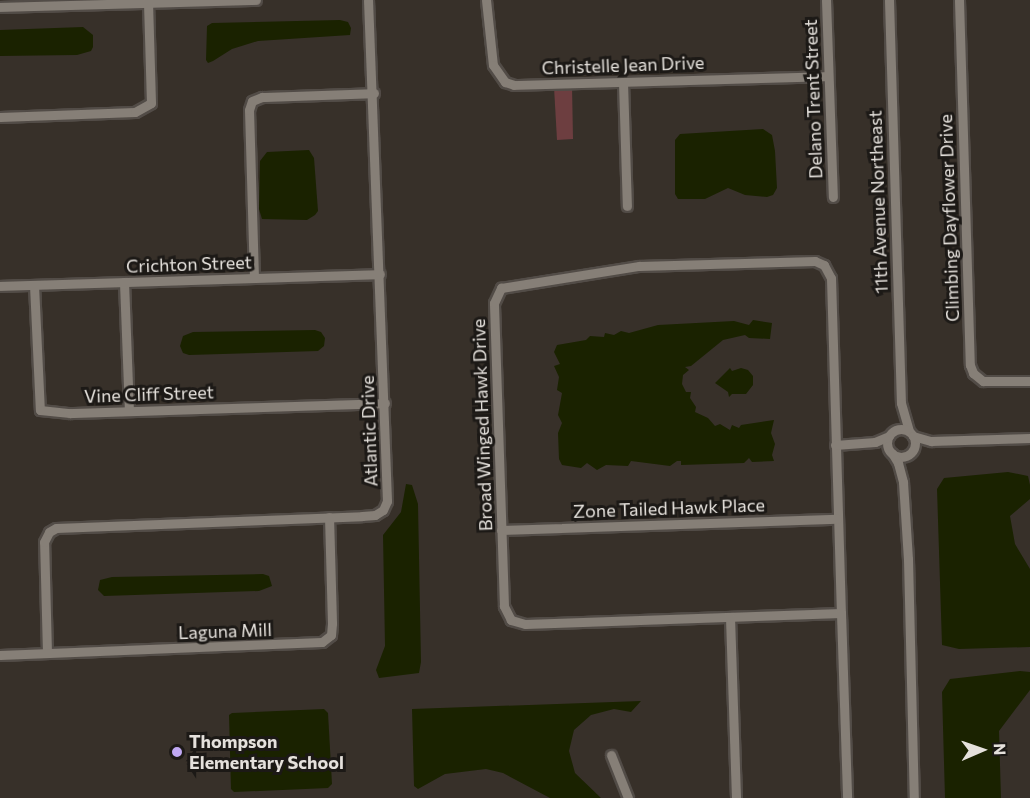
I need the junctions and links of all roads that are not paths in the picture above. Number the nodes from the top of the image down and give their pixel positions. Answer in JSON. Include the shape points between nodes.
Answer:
{"nodes":[{"id":1,"x":256,"y":0,"type":"edge"},
{"id":2,"x":368,"y":0,"type":"edge"},
{"id":3,"x":486,"y":0,"type":"edge"},
{"id":4,"x":826,"y":0,"type":"edge"},
{"id":5,"x":889,"y":0,"type":"edge"},
{"id":6,"x":959,"y":0,"type":"edge"},
{"id":7,"x":148,"y":2,"type":"edge"},
{"id":8,"x":0,"y":7,"type":"edge"},
{"id":9,"x":828,"y":75,"type":"junction"},
{"id":10,"x":623,"y":82,"type":"junction"},
{"id":11,"x":374,"y":93,"type":"junction"},
{"id":12,"x":0,"y":117,"type":"edge"},
{"id":13,"x":833,"y":197,"type":"dead end"},
{"id":14,"x":627,"y":206,"type":"dead end"},
{"id":15,"x":380,"y":274,"type":"junction"},
{"id":16,"x":254,"y":278,"type":"junction"},
{"id":17,"x":124,"y":282,"type":"junction"},
{"id":18,"x":34,"y":285,"type":"junction"},
{"id":19,"x":0,"y":286,"type":"edge"},
{"id":20,"x":1030,"y":381,"type":"edge"},
{"id":21,"x":385,"y":403,"type":"junction"},
{"id":22,"x":901,"y":403,"type":"junction"},
{"id":23,"x":129,"y":411,"type":"junction"},
{"id":24,"x":911,"y":433,"type":"junction"},
{"id":25,"x":890,"y":434,"type":"junction"},
{"id":26,"x":1030,"y":438,"type":"edge"},
{"id":27,"x":931,"y":441,"type":"junction"},
{"id":28,"x":865,"y":443,"type":"junction"},
{"id":29,"x":835,"y":445,"type":"junction"},
{"id":30,"x":890,"y":451,"type":"junction"},
{"id":31,"x":912,"y":451,"type":"junction"},
{"id":32,"x":903,"y":483,"type":"junction"},
{"id":33,"x":329,"y":517,"type":"junction"},
{"id":34,"x":837,"y":519,"type":"junction"},
{"id":35,"x":501,"y":530,"type":"junction"},
{"id":36,"x":841,"y":613,"type":"junction"},
{"id":37,"x":730,"y":617,"type":"junction"},
{"id":38,"x":47,"y":653,"type":"junction"},
{"id":39,"x":0,"y":655,"type":"edge"},
{"id":40,"x":611,"y":755,"type":"dead end"},
{"id":41,"x":628,"y":798,"type":"edge"},
{"id":42,"x":736,"y":798,"type":"edge"},
{"id":43,"x":847,"y":798,"type":"edge"},
{"id":44,"x":914,"y":798,"type":"edge"}],
"edges":[{"from":1,"to":7,"type":"street"},
{"from":2,"to":11,"type":"street","name":"Atlantic Drive"},
{"from":3,"to":10,"type":"street","name":"Christelle Jean Drive","via":[[491,53],[498,75],[505,82]]},
{"from":4,"to":9,"type":"street","name":"Delano Trent Street"},
{"from":5,"to":22,"type":"street","name":"11th Avenue Northeast"},
{"from":6,"to":20,"type":"street","name":"Climbing Dayflower Drive","via":[[970,365],[973,374],[983,381]]},
{"from":7,"to":8,"type":"street"},
{"from":7,"to":12,"type":"street","via":[[152,103],[135,112]]},
{"from":9,"to":10,"type":"street","name":"Christelle Jean Drive"},
{"from":9,"to":13,"type":"street","name":"Delano Trent Street"},
{"from":10,"to":14,"type":"street"},
{"from":11,"to":15,"type":"street","name":"Atlantic Drive"},
{"from":11,"to":16,"type":"street","via":[[262,97],[252,101],[249,110]]},
{"from":15,"to":16,"type":"street","name":"Crichton Street"},
{"from":15,"to":21,"type":"street","name":"Atlantic Drive"},
{"from":16,"to":17,"type":"street","name":"Crichton Street"},
{"from":17,"to":18,"type":"street","name":"Crichton Street"},
{"from":17,"to":23,"type":"street"},
{"from":18,"to":19,"type":"street","name":"Crichton Street"},
{"from":18,"to":23,"type":"street","name":"Vine Cliff Street","via":[[40,410]]},
{"from":21,"to":23,"type":"street","name":"Vine Cliff Street"},
{"from":21,"to":33,"type":"street","name":"Atlantic Drive","via":[[387,501],[383,510],[375,515]]},
{"from":22,"to":24,"type":"street","name":"11th Avenue Northeast"},
{"from":22,"to":25,"type":"street","name":"11th Avenue Northeast"},
{"from":24,"to":25,"type":"street","via":[[900,429]]},
{"from":24,"to":27,"type":"street"},
{"from":24,"to":31,"type":"street"},
{"from":25,"to":28,"type":"street"},
{"from":25,"to":30,"type":"street"},
{"from":26,"to":27,"type":"street"},
{"from":27,"to":31,"type":"street"},
{"from":28,"to":29,"type":"street"},
{"from":28,"to":30,"type":"street"},
{"from":29,"to":34,"type":"street","name":"Broad Winged Hawk Drive"},
{"from":29,"to":35,"type":"street","name":"Broad Winged Hawk Drive","via":[[831,278],[820,262],[639,266],[508,286],[501,288],[494,303]]},
{"from":30,"to":31,"type":"street","via":[[900,457]]},
{"from":30,"to":32,"type":"street"},
{"from":31,"to":32,"type":"street"},
{"from":32,"to":44,"type":"street"},
{"from":33,"to":38,"type":"street","name":"Atlantic Drive","via":[[56,528],[44,542]]},
{"from":33,"to":38,"type":"street","name":"Laguna Mill","via":[[332,623],[331,635],[322,642]]},
{"from":34,"to":35,"type":"street","name":"Zone Tailed Hawk Place"},
{"from":34,"to":36,"type":"street","name":"Broad Winged Hawk Drive"},
{"from":35,"to":37,"type":"street","name":"Broad Winged Hawk Drive","via":[[504,606],[507,616],[518,624]]},
{"from":36,"to":37,"type":"street","name":"Broad Winged Hawk Drive"},
{"from":36,"to":43,"type":"street","name":"Broad Winged Hawk Drive"},
{"from":37,"to":42,"type":"street"},
{"from":38,"to":39,"type":"street","name":"Laguna Mill"},
{"from":40,"to":41,"type":"street"}]}
